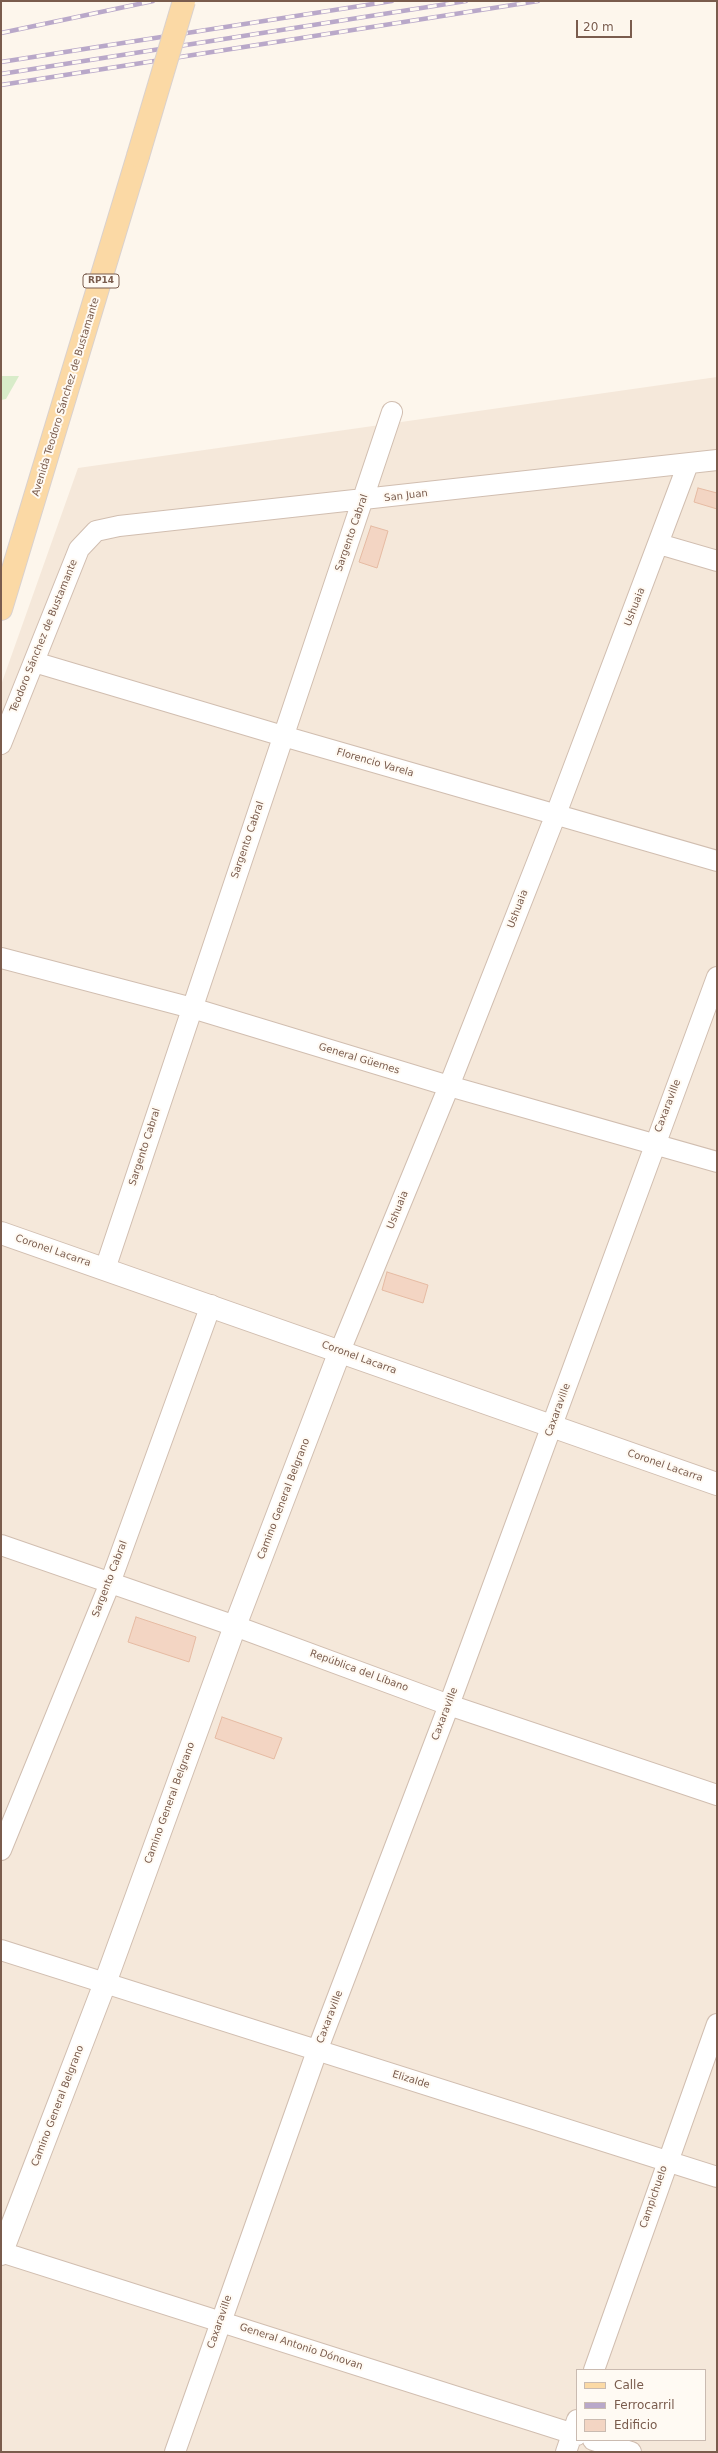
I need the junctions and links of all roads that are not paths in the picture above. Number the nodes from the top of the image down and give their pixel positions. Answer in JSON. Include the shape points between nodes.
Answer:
{"nodes":[{"id":1,"x":184,"y":1,"type":"edge"},
{"id":2,"x":392,"y":412,"type":"dead end"},
{"id":3,"x":717,"y":460,"type":"edge"},
{"id":4,"x":688,"y":464,"type":"junction"},
{"id":5,"x":364,"y":501,"type":"junction"},
{"id":6,"x":659,"y":544,"type":"junction"},
{"id":7,"x":79,"y":549,"type":"joint"},
{"id":8,"x":717,"y":561,"type":"edge"},
{"id":9,"x":1,"y":609,"type":"edge"},
{"id":10,"x":34,"y":662,"type":"junction"},
{"id":11,"x":283,"y":736,"type":"junction"},
{"id":12,"x":1,"y":744,"type":"edge"},
{"id":13,"x":556,"y":814,"type":"junction"},
{"id":14,"x":717,"y":861,"type":"edge"},
{"id":15,"x":1,"y":958,"type":"edge"},
{"id":16,"x":717,"y":976,"type":"edge"},
{"id":17,"x":192,"y":1008,"type":"junction"},
{"id":18,"x":449,"y":1086,"type":"junction"},
{"id":19,"x":654,"y":1143,"type":"junction"},
{"id":20,"x":717,"y":1162,"type":"edge"},
{"id":21,"x":1,"y":1233,"type":"edge"},
{"id":22,"x":105,"y":1268,"type":"junction"},
{"id":23,"x":211,"y":1305,"type":"junction"},
{"id":24,"x":340,"y":1352,"type":"junction"},
{"id":25,"x":552,"y":1427,"type":"junction"},
{"id":26,"x":717,"y":1484,"type":"edge"},
{"id":27,"x":1,"y":1545,"type":"edge"},
{"id":28,"x":110,"y":1583,"type":"junction"},
{"id":29,"x":235,"y":1626,"type":"junction"},
{"id":30,"x":449,"y":1705,"type":"junction"},
{"id":31,"x":717,"y":1795,"type":"edge"},
{"id":32,"x":1,"y":1850,"type":"edge"},
{"id":33,"x":1,"y":1950,"type":"edge"},
{"id":34,"x":105,"y":1983,"type":"junction"},
{"id":35,"x":717,"y":2024,"type":"edge"},
{"id":36,"x":317,"y":2051,"type":"junction"},
{"id":37,"x":667,"y":2161,"type":"junction"},
{"id":38,"x":717,"y":2177,"type":"edge"},
{"id":39,"x":1,"y":2253,"type":"edge"},
{"id":40,"x":220,"y":2321,"type":"junction"},
{"id":41,"x":594,"y":2369,"type":"edge"},
{"id":42,"x":575,"y":2430,"type":"edge"},
{"id":43,"x":596,"y":2441,"type":"edge"},
{"id":44,"x":175,"y":2452,"type":"edge"},
{"id":45,"x":566,"y":2452,"type":"edge"},
{"id":46,"x":631,"y":2452,"type":"edge"}],
"edges":[{"from":1,"to":9,"type":"main road","name":"Avenida Teodoro Sánchez de Bustamante","number":"RP14","bridge":true},
{"from":2,"to":5,"type":"street","name":"Sargento Cabral"},
{"from":3,"to":4,"type":"street","name":"San Juan"},
{"from":4,"to":5,"type":"street","name":"San Juan"},
{"from":4,"to":6,"type":"street","name":"Ushuaia"},
{"from":5,"to":7,"type":"street","name":"San Juan","via":[[119,526],[96,531]]},
{"from":5,"to":11,"type":"street","name":"Sargento Cabral"},
{"from":6,"to":8,"type":"street"},
{"from":6,"to":13,"type":"street","name":"Ushuaia"},
{"from":7,"to":10,"type":"street","name":"Teodoro Sánchez de Bustamante"},
{"from":10,"to":11,"type":"street","name":"Florencio Varela"},
{"from":10,"to":12,"type":"street","name":"Teodoro Sánchez de Bustamante"},
{"from":11,"to":13,"type":"street","name":"Florencio Varela"},
{"from":11,"to":17,"type":"street","name":"Sargento Cabral"},
{"from":13,"to":14,"type":"street","name":"Florencio Varela"},
{"from":13,"to":18,"type":"street","name":"Ushuaia"},
{"from":15,"to":17,"type":"street","name":"General Güemes"},
{"from":16,"to":19,"type":"street","name":"Caxaraville"},
{"from":17,"to":18,"type":"street","name":"General Güemes"},
{"from":17,"to":22,"type":"street","name":"Sargento Cabral"},
{"from":18,"to":19,"type":"street","name":"General Güemes"},
{"from":18,"to":24,"type":"street","name":"Ushuaia"},
{"from":19,"to":20,"type":"street","name":"General Güemes"},
{"from":19,"to":25,"type":"street","name":"Caxaraville"},
{"from":21,"to":22,"type":"street","name":"Coronel Lacarra"},
{"from":22,"to":23,"type":"street","name":"Coronel Lacarra"},
{"from":23,"to":24,"type":"street","name":"Coronel Lacarra"},
{"from":23,"to":28,"type":"street","name":"Sargento Cabral"},
{"from":24,"to":25,"type":"street","name":"Coronel Lacarra"},
{"from":24,"to":29,"type":"street","name":"Camino General Belgrano"},
{"from":25,"to":26,"type":"street","name":"Coronel Lacarra"},
{"from":25,"to":30,"type":"street","name":"Caxaraville"},
{"from":27,"to":28,"type":"street","name":"República del Líbano"},
{"from":28,"to":29,"type":"street","name":"República del Líbano"},
{"from":28,"to":32,"type":"street","name":"Sargento Cabral"},
{"from":29,"to":30,"type":"street","name":"República del Líbano"},
{"from":29,"to":34,"type":"street","name":"Camino General Belgrano"},
{"from":30,"to":31,"type":"street","name":"República del Líbano"},
{"from":30,"to":36,"type":"street","name":"Caxaraville"},
{"from":33,"to":34,"type":"street","name":"Elizalde"},
{"from":34,"to":36,"type":"street","name":"Elizalde"},
{"from":34,"to":39,"type":"street","name":"Camino General Belgrano"},
{"from":35,"to":37,"type":"street","name":"Campichuelo"},
{"from":36,"to":37,"type":"street","name":"Elizalde"},
{"from":36,"to":40,"type":"street","name":"Caxaraville"},
{"from":37,"to":38,"type":"street","name":"Elizalde"},
{"from":37,"to":41,"type":"street","name":"Campichuelo"},
{"from":39,"to":40,"type":"street","name":"General Antonio Dónovan"},
{"from":40,"to":42,"type":"street","name":"General Antonio Dónovan"},
{"from":40,"to":44,"type":"street","name":"Caxaraville"},
{"from":42,"to":45,"type":"street"},
{"from":43,"to":46,"type":"street"}]}
